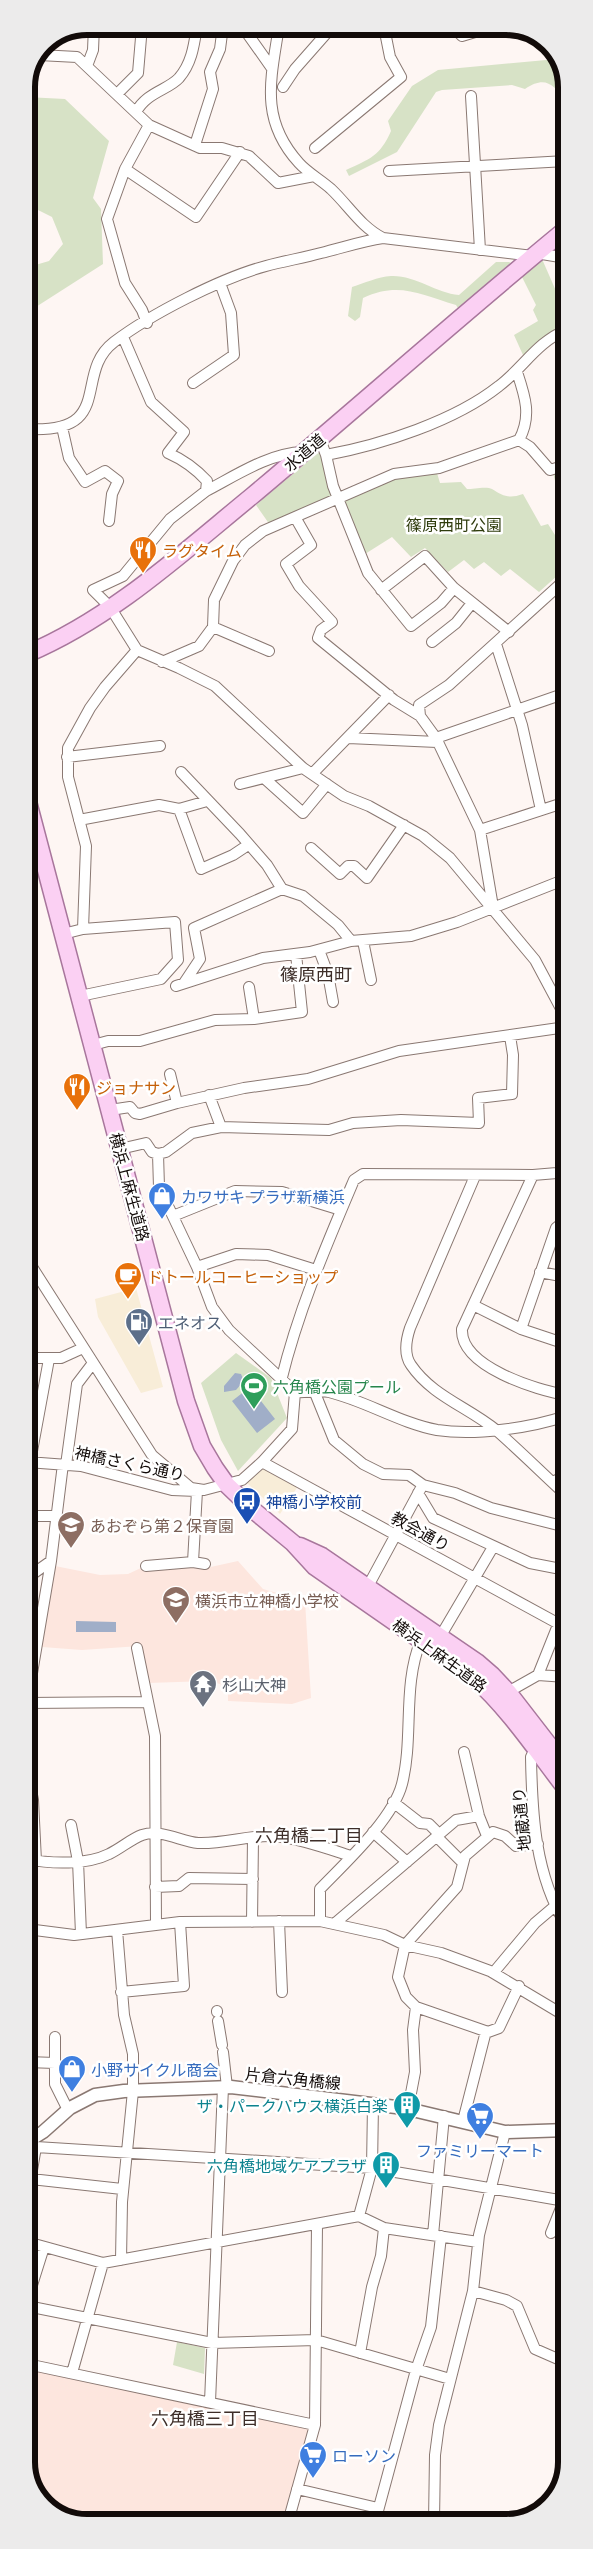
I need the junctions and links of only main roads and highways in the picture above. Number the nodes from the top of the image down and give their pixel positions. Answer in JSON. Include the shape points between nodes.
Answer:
{"nodes":[{"id":1,"x":558,"y":235,"type":"edge"},
{"id":2,"x":35,"y":650,"type":"edge"},
{"id":3,"x":35,"y":827,"type":"edge"},
{"id":4,"x":293,"y":1544,"type":"junction"},
{"id":5,"x":542,"y":1746,"type":"junction"},
{"id":6,"x":558,"y":1760,"type":"edge"},
{"id":7,"x":558,"y":1775,"type":"edge"}],
"edges":[{"from":1,"to":2,"type":"main road","name":"水道道","via":[[149,582]]},
{"from":3,"to":4,"type":"main road","name":"横浜上麻生道路","via":[[186,1401],[202,1446],[227,1485]]},
{"from":4,"to":5,"type":"main road","name":"横浜上麻生道路","via":[[315,1567],[484,1686]]},
{"from":4,"to":5,"type":"main road","name":"横浜上麻生道路","via":[[322,1556],[477,1662],[508,1692]]},
{"from":5,"to":6,"type":"main road","name":"横浜上麻生道路"},
{"from":5,"to":7,"type":"main road","name":"横浜上麻生道路"}]}
